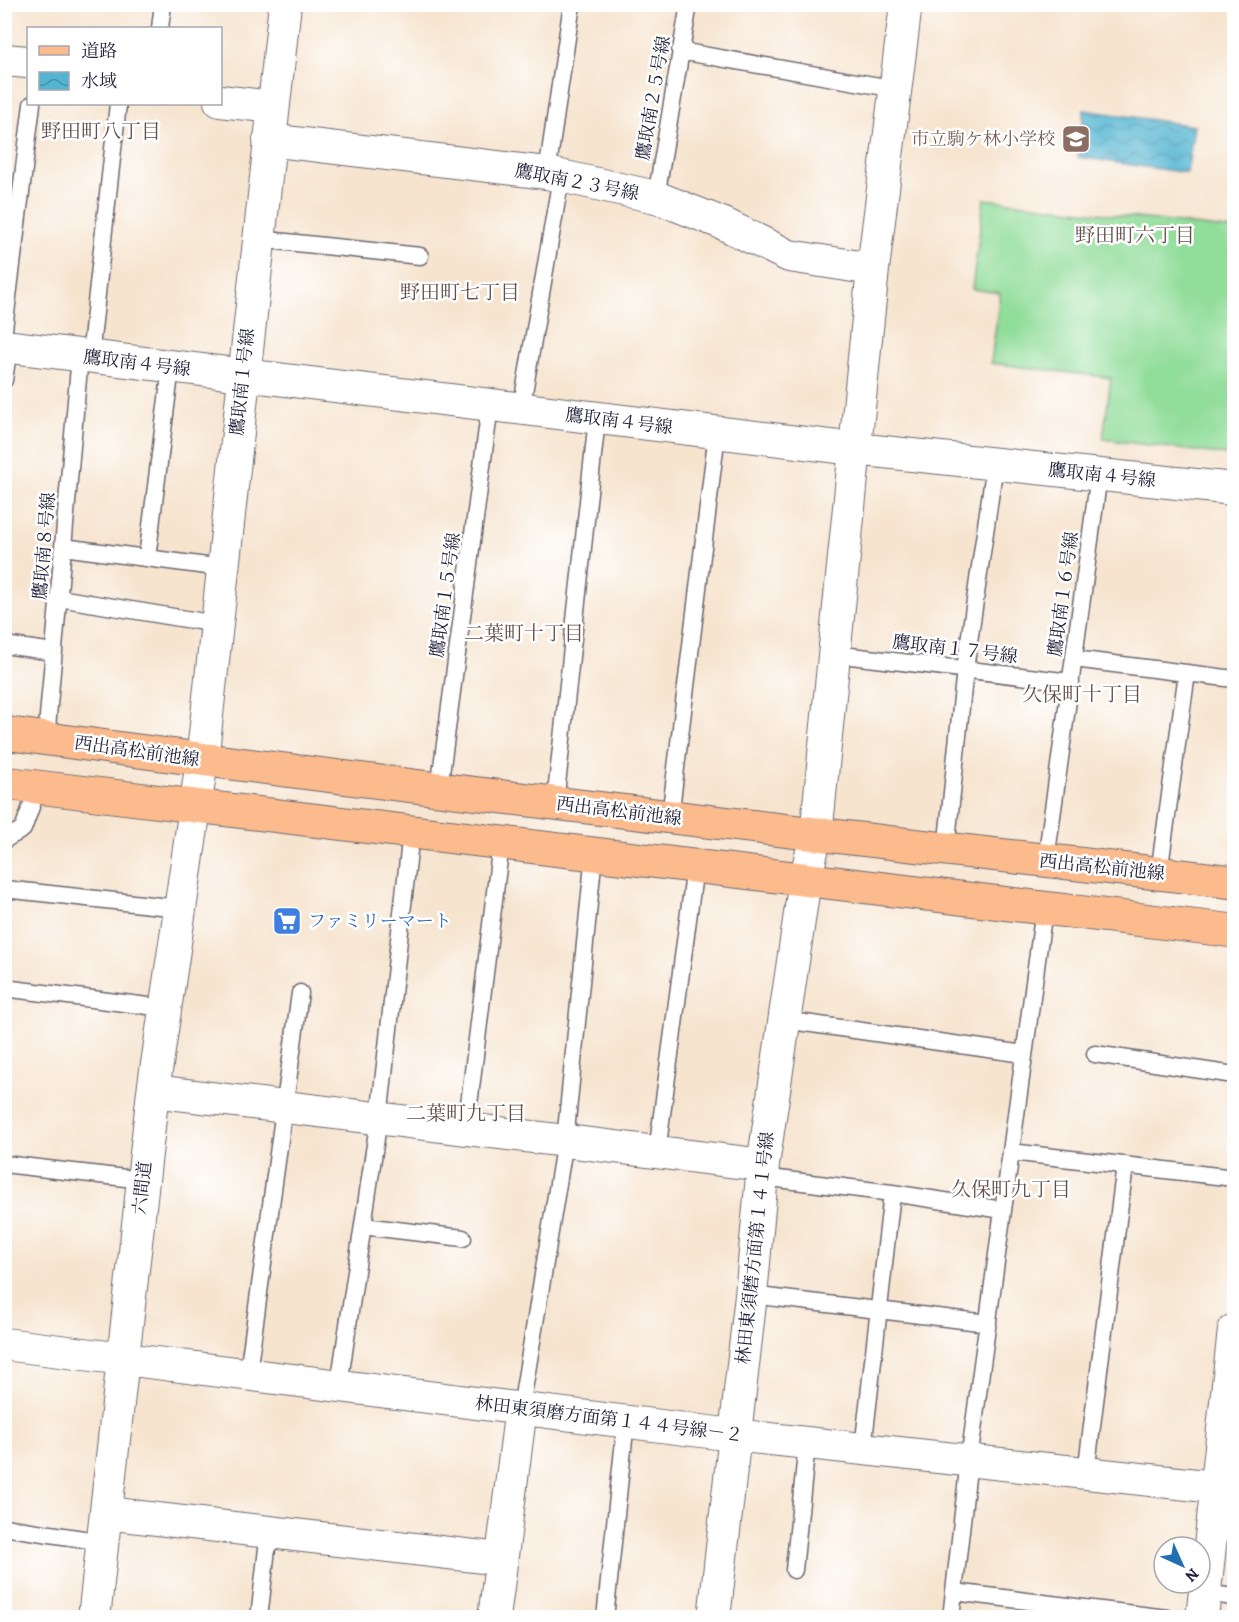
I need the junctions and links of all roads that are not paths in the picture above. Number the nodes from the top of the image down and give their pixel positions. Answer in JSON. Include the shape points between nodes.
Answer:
{"nodes":[{"id":1,"x":163,"y":4,"type":"edge"},
{"id":2,"x":285,"y":4,"type":"edge"},
{"id":3,"x":572,"y":4,"type":"edge"},
{"id":4,"x":688,"y":4,"type":"edge"},
{"id":5,"x":906,"y":4,"type":"edge"},
{"id":6,"x":160,"y":27,"type":"edge"},
{"id":7,"x":680,"y":51,"type":"junction"},
{"id":8,"x":4,"y":60,"type":"edge"},
{"id":9,"x":27,"y":62,"type":"edge"},
{"id":10,"x":896,"y":89,"type":"junction"},
{"id":11,"x":222,"y":101,"type":"edge"},
{"id":12,"x":32,"y":105,"type":"edge"},
{"id":13,"x":118,"y":105,"type":"edge"},
{"id":14,"x":273,"y":107,"type":"junction"},
{"id":15,"x":269,"y":140,"type":"junction"},
{"id":16,"x":554,"y":175,"type":"junction"},
{"id":17,"x":656,"y":197,"type":"junction"},
{"id":18,"x":258,"y":239,"type":"junction"},
{"id":19,"x":420,"y":256,"type":"dead end"},
{"id":20,"x":873,"y":269,"type":"junction"},
{"id":21,"x":6,"y":340,"type":"edge"},
{"id":22,"x":85,"y":356,"type":"junction"},
{"id":23,"x":171,"y":367,"type":"junction"},
{"id":24,"x":243,"y":376,"type":"junction"},
{"id":25,"x":4,"y":380,"type":"edge"},
{"id":26,"x":490,"y":406,"type":"junction"},
{"id":27,"x":521,"y":410,"type":"junction"},
{"id":28,"x":597,"y":419,"type":"junction"},
{"id":29,"x":717,"y":433,"type":"junction"},
{"id":30,"x":855,"y":449,"type":"junction"},
{"id":31,"x":995,"y":464,"type":"junction"},
{"id":32,"x":1099,"y":475,"type":"junction"},
{"id":33,"x":1234,"y":489,"type":"edge"},
{"id":34,"x":63,"y":547,"type":"junction"},
{"id":35,"x":147,"y":558,"type":"junction"},
{"id":36,"x":222,"y":567,"type":"junction"},
{"id":37,"x":58,"y":598,"type":"junction"},
{"id":38,"x":216,"y":624,"type":"junction"},
{"id":39,"x":4,"y":645,"type":"edge"},
{"id":40,"x":54,"y":652,"type":"junction"},
{"id":41,"x":834,"y":654,"type":"junction"},
{"id":42,"x":1074,"y":659,"type":"junction"},
{"id":43,"x":965,"y":669,"type":"junction"},
{"id":44,"x":1187,"y":673,"type":"junction"},
{"id":45,"x":1234,"y":679,"type":"edge"},
{"id":46,"x":1071,"y":682,"type":"junction"},
{"id":47,"x":4,"y":733,"type":"edge"},
{"id":48,"x":46,"y":739,"type":"junction"},
{"id":49,"x":202,"y":760,"type":"junction"},
{"id":50,"x":4,"y":783,"type":"edge"},
{"id":51,"x":38,"y":787,"type":"junction"},
{"id":52,"x":439,"y":789,"type":"junction"},
{"id":53,"x":555,"y":803,"type":"junction"},
{"id":54,"x":194,"y":806,"type":"junction"},
{"id":55,"x":670,"y":817,"type":"junction"},
{"id":56,"x":411,"y":832,"type":"junction"},
{"id":57,"x":816,"y":835,"type":"junction"},
{"id":58,"x":4,"y":840,"type":"edge"},
{"id":59,"x":501,"y":843,"type":"junction"},
{"id":60,"x":946,"y":850,"type":"junction"},
{"id":61,"x":594,"y":854,"type":"junction"},
{"id":62,"x":1046,"y":860,"type":"junction"},
{"id":63,"x":695,"y":867,"type":"junction"},
{"id":64,"x":1159,"y":873,"type":"junction"},
{"id":65,"x":805,"y":880,"type":"junction"},
{"id":66,"x":1234,"y":882,"type":"edge"},
{"id":67,"x":4,"y":889,"type":"edge"},
{"id":68,"x":179,"y":908,"type":"junction"},
{"id":69,"x":1044,"y":909,"type":"junction"},
{"id":70,"x":1234,"y":931,"type":"edge"},
{"id":71,"x":4,"y":988,"type":"edge"},
{"id":72,"x":300,"y":993,"type":"dead end"},
{"id":73,"x":165,"y":1008,"type":"junction"},
{"id":74,"x":784,"y":1020,"type":"junction"},
{"id":75,"x":1024,"y":1054,"type":"junction"},
{"id":76,"x":1095,"y":1054,"type":"dead end"},
{"id":77,"x":1234,"y":1075,"type":"edge"},
{"id":78,"x":153,"y":1091,"type":"junction"},
{"id":79,"x":283,"y":1107,"type":"junction"},
{"id":80,"x":379,"y":1118,"type":"junction"},
{"id":81,"x":466,"y":1129,"type":"junction"},
{"id":82,"x":565,"y":1141,"type":"junction"},
{"id":83,"x":657,"y":1152,"type":"junction"},
{"id":84,"x":1011,"y":1152,"type":"junction"},
{"id":85,"x":4,"y":1164,"type":"edge"},
{"id":86,"x":1125,"y":1166,"type":"junction"},
{"id":87,"x":762,"y":1171,"type":"junction"},
{"id":88,"x":1234,"y":1178,"type":"edge"},
{"id":89,"x":143,"y":1180,"type":"junction"},
{"id":90,"x":892,"y":1193,"type":"junction"},
{"id":91,"x":1003,"y":1210,"type":"junction"},
{"id":92,"x":363,"y":1226,"type":"junction"},
{"id":93,"x":463,"y":1238,"type":"dead end"},
{"id":94,"x":751,"y":1295,"type":"junction"},
{"id":95,"x":880,"y":1310,"type":"junction"},
{"id":96,"x":988,"y":1323,"type":"junction"},
{"id":97,"x":1234,"y":1330,"type":"edge"},
{"id":98,"x":4,"y":1344,"type":"edge"},
{"id":99,"x":123,"y":1357,"type":"junction"},
{"id":100,"x":248,"y":1373,"type":"junction"},
{"id":101,"x":339,"y":1384,"type":"junction"},
{"id":102,"x":521,"y":1408,"type":"junction"},
{"id":103,"x":626,"y":1421,"type":"junction"},
{"id":104,"x":733,"y":1435,"type":"junction"},
{"id":105,"x":807,"y":1443,"type":"junction"},
{"id":106,"x":863,"y":1449,"type":"junction"},
{"id":107,"x":969,"y":1460,"type":"junction"},
{"id":108,"x":1086,"y":1473,"type":"junction"},
{"id":109,"x":1225,"y":1488,"type":"edge"},
{"id":110,"x":4,"y":1527,"type":"edge"},
{"id":111,"x":104,"y":1528,"type":"junction"},
{"id":112,"x":269,"y":1531,"type":"junction"},
{"id":113,"x":500,"y":1559,"type":"junction"},
{"id":114,"x":794,"y":1570,"type":"dead end"},
{"id":115,"x":954,"y":1592,"type":"junction"},
{"id":116,"x":1213,"y":1603,"type":"edge"},
{"id":117,"x":94,"y":1617,"type":"edge"},
{"id":118,"x":259,"y":1617,"type":"edge"},
{"id":119,"x":494,"y":1617,"type":"edge"},
{"id":120,"x":605,"y":1617,"type":"edge"},
{"id":121,"x":714,"y":1617,"type":"edge"},
{"id":122,"x":951,"y":1617,"type":"edge"},
{"id":123,"x":1167,"y":1617,"type":"edge"}],
"edges":[{"from":1,"to":6,"type":"lane"},
{"from":2,"to":14,"type":"street","name":"鷹取南１号線"},
{"from":3,"to":16,"type":"lane"},
{"from":4,"to":7,"type":"lane","name":"鷹取南２５号線"},
{"from":5,"to":10,"type":"street","name":"林田東須磨方面第１４１号線"},
{"from":7,"to":10,"type":"lane"},
{"from":7,"to":17,"type":"lane","name":"鷹取南２５号線"},
{"from":8,"to":9,"type":"street"},
{"from":10,"to":20,"type":"street","name":"林田東須磨方面第１４１号線"},
{"from":11,"to":14,"type":"street"},
{"from":12,"to":21,"type":"lane"},
{"from":13,"to":22,"type":"lane","name":"鷹取南８号線"},
{"from":14,"to":15,"type":"street","name":"鷹取南１号線"},
{"from":15,"to":16,"type":"street","name":"鷹取南２３号線"},
{"from":15,"to":18,"type":"street","name":"鷹取南１号線"},
{"from":16,"to":17,"type":"street","name":"鷹取南２３号線"},
{"from":16,"to":27,"type":"lane"},
{"from":17,"to":20,"type":"street","name":"鷹取南２３号線","via":[[789,256]]},
{"from":18,"to":19,"type":"lane"},
{"from":18,"to":24,"type":"street","name":"鷹取南１号線"},
{"from":20,"to":30,"type":"street","name":"林田東須磨方面第１４１号線"},
{"from":21,"to":22,"type":"street","name":"鷹取南４号線"},
{"from":21,"to":25,"type":"lane"},
{"from":22,"to":23,"type":"street","name":"鷹取南４号線"},
{"from":22,"to":34,"type":"lane","name":"鷹取南８号線"},
{"from":23,"to":24,"type":"street","name":"鷹取南４号線"},
{"from":23,"to":35,"type":"lane"},
{"from":24,"to":26,"type":"street","name":"鷹取南４号線"},
{"from":24,"to":36,"type":"street","name":"鷹取南１号線"},
{"from":26,"to":27,"type":"street","name":"鷹取南４号線"},
{"from":26,"to":52,"type":"lane","name":"鷹取南１５号線"},
{"from":27,"to":28,"type":"street","name":"鷹取南４号線"},
{"from":28,"to":29,"type":"street","name":"鷹取南４号線"},
{"from":28,"to":53,"type":"lane"},
{"from":29,"to":30,"type":"street","name":"鷹取南４号線"},
{"from":29,"to":55,"type":"lane"},
{"from":30,"to":31,"type":"street","name":"鷹取南４号線"},
{"from":30,"to":41,"type":"street","name":"林田東須磨方面第１４１号線"},
{"from":31,"to":32,"type":"street","name":"鷹取南４号線"},
{"from":31,"to":43,"type":"lane"},
{"from":32,"to":33,"type":"street","name":"鷹取南４号線"},
{"from":32,"to":42,"type":"lane","name":"鷹取南１６号線"},
{"from":34,"to":35,"type":"lane"},
{"from":34,"to":37,"type":"lane","name":"鷹取南８号線"},
{"from":35,"to":36,"type":"lane"},
{"from":36,"to":38,"type":"street","name":"鷹取南１号線"},
{"from":37,"to":38,"type":"lane"},
{"from":37,"to":40,"type":"lane","name":"鷹取南８号線"},
{"from":38,"to":49,"type":"street","name":"鷹取南１号線"},
{"from":39,"to":40,"type":"lane"},
{"from":40,"to":48,"type":"lane","name":"鷹取南８号線"},
{"from":41,"to":43,"type":"lane","name":"鷹取南１７号線"},
{"from":41,"to":57,"type":"street","name":"林田東須磨方面第１４１号線"},
{"from":42,"to":44,"type":"lane"},
{"from":42,"to":46,"type":"lane","name":"鷹取南１６号線"},
{"from":43,"to":46,"type":"lane","name":"鷹取南１７号線"},
{"from":43,"to":60,"type":"lane"},
{"from":44,"to":45,"type":"lane"},
{"from":44,"to":64,"type":"lane"},
{"from":46,"to":62,"type":"lane","name":"鷹取南１６号線"},
{"from":47,"to":48,"type":"main road","name":"西出高松前池線"},
{"from":48,"to":49,"type":"main road","name":"西出高松前池線"},
{"from":49,"to":52,"type":"main road","name":"西出高松前池線"},
{"from":49,"to":54,"type":"street","name":"六間道"},
{"from":50,"to":51,"type":"main road"},
{"from":51,"to":54,"type":"main road"},
{"from":51,"to":58,"type":"lane","via":[[23,829]]},
{"from":52,"to":53,"type":"main road","name":"西出高松前池線"},
{"from":53,"to":55,"type":"main road","name":"西出高松前池線"},
{"from":54,"to":56,"type":"main road"},
{"from":54,"to":68,"type":"street","name":"六間道"},
{"from":55,"to":57,"type":"main road","name":"西出高松前池線"},
{"from":56,"to":59,"type":"main road"},
{"from":56,"to":80,"type":"lane"},
{"from":57,"to":60,"type":"main road","name":"西出高松前池線"},
{"from":57,"to":65,"type":"street","name":"林田東須磨方面第１４１号線"},
{"from":59,"to":61,"type":"main road"},
{"from":59,"to":81,"type":"lane"},
{"from":60,"to":62,"type":"main road","name":"西出高松前池線"},
{"from":61,"to":63,"type":"main road"},
{"from":61,"to":82,"type":"lane"},
{"from":62,"to":64,"type":"main road","name":"西出高松前池線"},
{"from":63,"to":65,"type":"main road"},
{"from":63,"to":83,"type":"lane"},
{"from":64,"to":66,"type":"main road","name":"西出高松前池線"},
{"from":65,"to":69,"type":"main road"},
{"from":65,"to":74,"type":"street","name":"林田東須磨方面第１４１号線"},
{"from":67,"to":68,"type":"lane"},
{"from":68,"to":73,"type":"street","name":"六間道"},
{"from":69,"to":70,"type":"main road"},
{"from":69,"to":75,"type":"lane"},
{"from":71,"to":73,"type":"lane"},
{"from":72,"to":79,"type":"lane"},
{"from":73,"to":78,"type":"street","name":"六間道"},
{"from":74,"to":75,"type":"lane"},
{"from":74,"to":87,"type":"street","name":"林田東須磨方面第１４１号線"},
{"from":75,"to":84,"type":"lane"},
{"from":76,"to":77,"type":"lane"},
{"from":78,"to":79,"type":"street"},
{"from":78,"to":89,"type":"street","name":"六間道"},
{"from":79,"to":80,"type":"street"},
{"from":79,"to":100,"type":"lane"},
{"from":80,"to":81,"type":"street"},
{"from":80,"to":92,"type":"lane"},
{"from":81,"to":82,"type":"street"},
{"from":82,"to":83,"type":"street"},
{"from":82,"to":102,"type":"lane"},
{"from":83,"to":87,"type":"street"},
{"from":84,"to":86,"type":"lane"},
{"from":84,"to":91,"type":"lane"},
{"from":85,"to":89,"type":"lane"},
{"from":86,"to":88,"type":"lane"},
{"from":86,"to":108,"type":"lane"},
{"from":87,"to":90,"type":"lane"},
{"from":87,"to":94,"type":"street","name":"林田東須磨方面第１４１号線"},
{"from":89,"to":99,"type":"street","name":"六間道"},
{"from":90,"to":91,"type":"lane"},
{"from":90,"to":95,"type":"lane"},
{"from":91,"to":96,"type":"lane"},
{"from":92,"to":93,"type":"lane"},
{"from":92,"to":101,"type":"lane"},
{"from":94,"to":95,"type":"lane"},
{"from":94,"to":104,"type":"street","name":"林田東須磨方面第１４１号線"},
{"from":95,"to":96,"type":"lane"},
{"from":95,"to":106,"type":"lane"},
{"from":96,"to":107,"type":"lane"},
{"from":97,"to":109,"type":"street"},
{"from":98,"to":99,"type":"street","name":"林田東須磨方面第１４４号線－２"},
{"from":99,"to":100,"type":"street","name":"林田東須磨方面第１４４号線－２"},
{"from":99,"to":111,"type":"street","name":"六間道"},
{"from":100,"to":101,"type":"street","name":"林田東須磨方面第１４４号線－２"},
{"from":101,"to":102,"type":"street","name":"林田東須磨方面第１４４号線－２"},
{"from":102,"to":103,"type":"street","name":"林田東須磨方面第１４４号線－２"},
{"from":102,"to":113,"type":"street"},
{"from":103,"to":104,"type":"street","name":"林田東須磨方面第１４４号線－２"},
{"from":103,"to":120,"type":"lane"},
{"from":104,"to":105,"type":"street","name":"林田東須磨方面第１４４号線－２"},
{"from":104,"to":121,"type":"street","name":"林田東須磨方面第１４１号線"},
{"from":105,"to":106,"type":"street","name":"林田東須磨方面第１４４号線－２"},
{"from":105,"to":114,"type":"lane"},
{"from":106,"to":107,"type":"street","name":"林田東須磨方面第１４４号線－２"},
{"from":107,"to":108,"type":"street","name":"林田東須磨方面第１４４号線－２"},
{"from":107,"to":115,"type":"lane"},
{"from":108,"to":109,"type":"street","name":"林田東須磨方面第１４４号線－２"},
{"from":109,"to":116,"type":"street"},
{"from":110,"to":111,"type":"lane"},
{"from":111,"to":112,"type":"street"},
{"from":111,"to":117,"type":"street","name":"六間道"},
{"from":112,"to":113,"type":"street"},
{"from":112,"to":118,"type":"lane"},
{"from":113,"to":119,"type":"street"},
{"from":115,"to":122,"type":"lane"},
{"from":115,"to":123,"type":"lane"}]}
